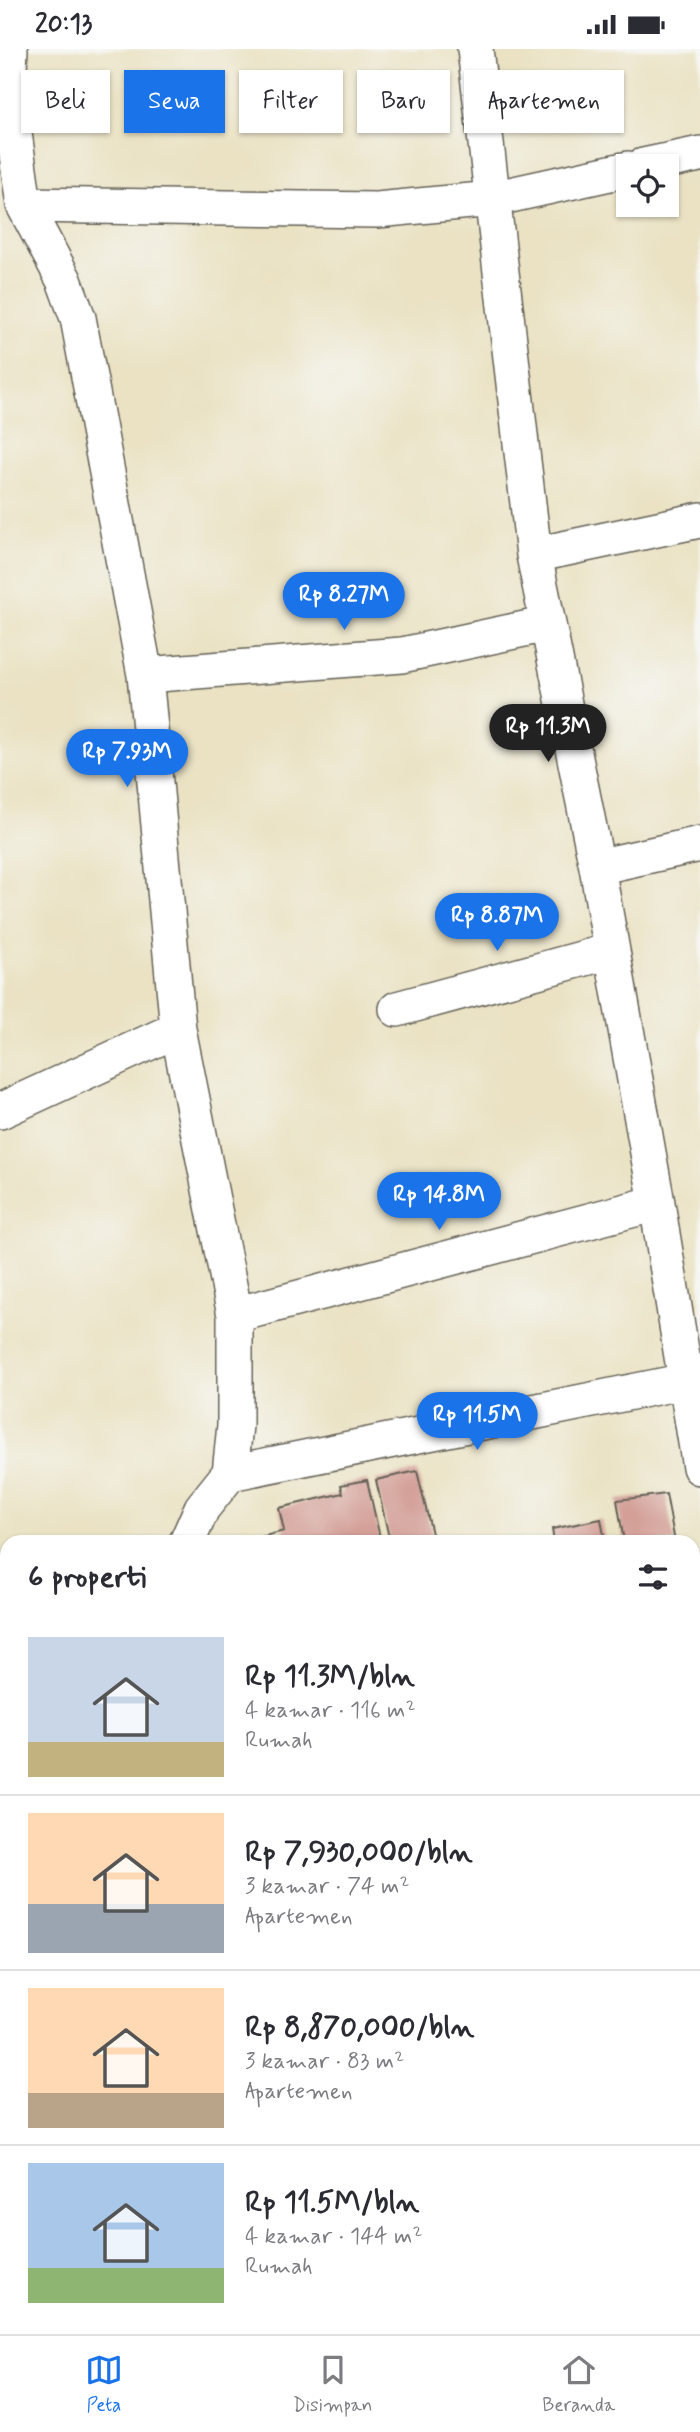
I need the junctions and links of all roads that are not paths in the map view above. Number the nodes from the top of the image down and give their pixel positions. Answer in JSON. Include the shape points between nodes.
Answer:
{"nodes":[{"id":1,"x":9,"y":49,"type":"edge"},
{"id":2,"x":475,"y":49,"type":"edge"},
{"id":3,"x":700,"y":154,"type":"edge"},
{"id":4,"x":679,"y":158,"type":"edge"},
{"id":5,"x":616,"y":172,"type":"edge"},
{"id":6,"x":492,"y":199,"type":"junction"},
{"id":7,"x":24,"y":205,"type":"junction"},
{"id":8,"x":700,"y":520,"type":"edge"},
{"id":9,"x":534,"y":555,"type":"junction"},
{"id":10,"x":548,"y":624,"type":"junction"},
{"id":11,"x":145,"y":675,"type":"junction"},
{"id":12,"x":700,"y":844,"type":"edge"},
{"id":13,"x":597,"y":867,"type":"junction"},
{"id":14,"x":611,"y":951,"type":"junction"},
{"id":15,"x":397,"y":1009,"type":"dead end"},
{"id":16,"x":178,"y":1029,"type":"junction"},
{"id":17,"x":0,"y":1111,"type":"edge"},
{"id":18,"x":657,"y":1203,"type":"junction"},
{"id":19,"x":235,"y":1315,"type":"junction"},
{"id":20,"x":693,"y":1377,"type":"edge"},
{"id":21,"x":700,"y":1467,"type":"edge"},
{"id":22,"x":230,"y":1473,"type":"junction"},
{"id":23,"x":190,"y":1535,"type":"edge"}],
"edges":[{"from":1,"to":7,"type":"street","via":[[8,90]]},
{"from":2,"to":6,"type":"street"},
{"from":3,"to":4,"type":"street"},
{"from":5,"to":6,"type":"street"},
{"from":6,"to":7,"type":"street","via":[[377,210]]},
{"from":6,"to":9,"type":"street"},
{"from":7,"to":11,"type":"street","via":[[64,280],[78,318]]},
{"from":8,"to":9,"type":"street"},
{"from":9,"to":10,"type":"street"},
{"from":10,"to":11,"type":"street","via":[[402,655]]},
{"from":10,"to":13,"type":"street"},
{"from":11,"to":16,"type":"street"},
{"from":12,"to":13,"type":"street"},
{"from":13,"to":14,"type":"street"},
{"from":14,"to":15,"type":"street"},
{"from":14,"to":18,"type":"street"},
{"from":16,"to":17,"type":"street"},
{"from":16,"to":19,"type":"street"},
{"from":18,"to":19,"type":"street"},
{"from":18,"to":20,"type":"street"},
{"from":19,"to":22,"type":"street"},
{"from":20,"to":21,"type":"street"},
{"from":20,"to":22,"type":"street"},
{"from":22,"to":23,"type":"street","via":[[202,1508]]}]}
